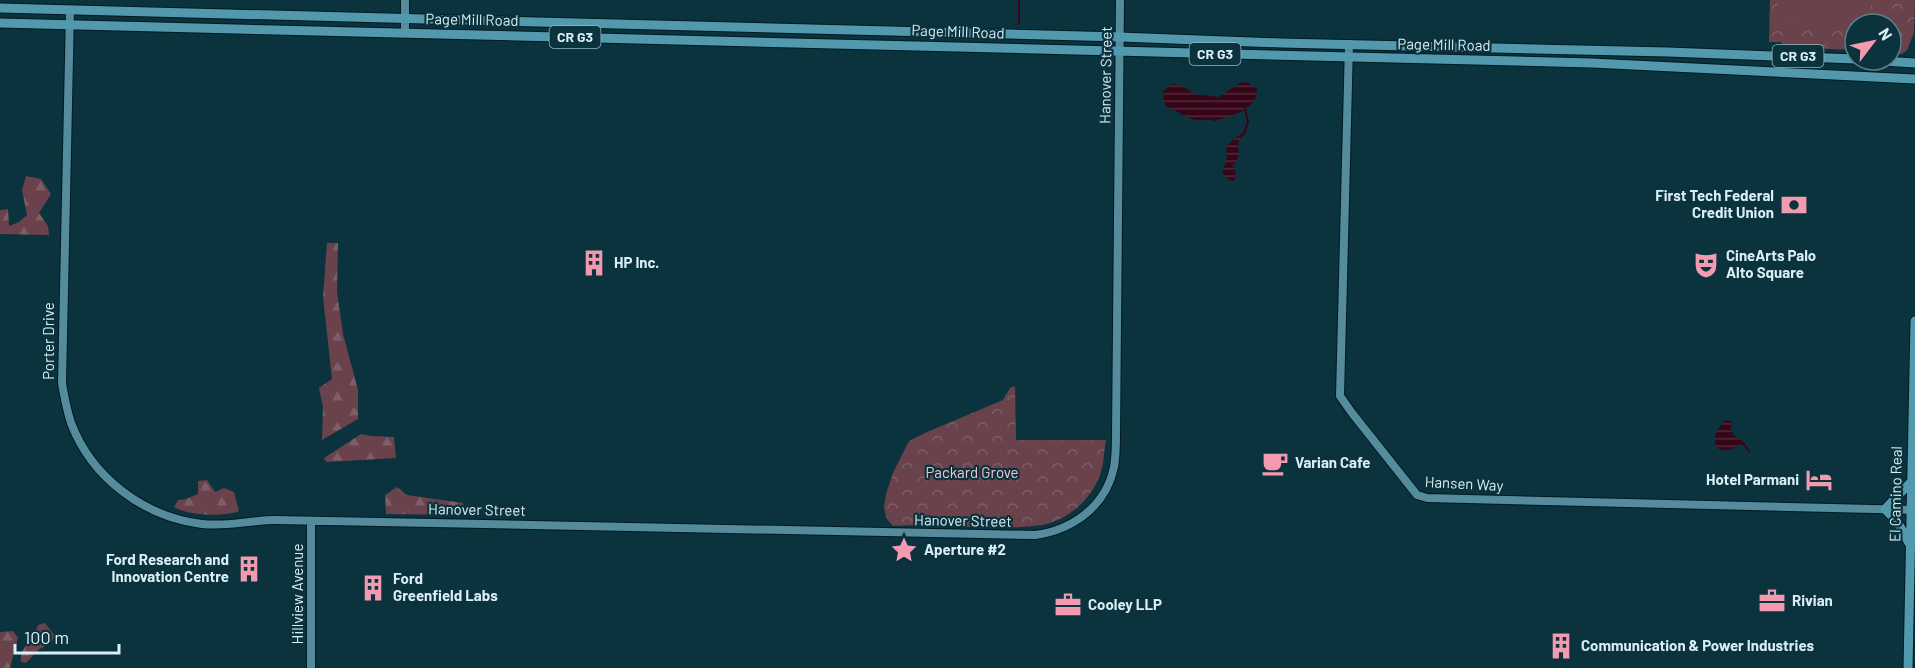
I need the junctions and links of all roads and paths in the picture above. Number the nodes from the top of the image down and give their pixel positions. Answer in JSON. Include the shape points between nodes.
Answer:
{"nodes":[{"id":1,"x":405,"y":0,"type":"edge"},
{"id":2,"x":1120,"y":0,"type":"edge"},
{"id":3,"x":0,"y":8,"type":"edge"},
{"id":4,"x":70,"y":11,"type":"junction"},
{"id":5,"x":406,"y":19,"type":"junction"},
{"id":6,"x":0,"y":23,"type":"edge"},
{"id":7,"x":69,"y":24,"type":"junction"},
{"id":8,"x":761,"y":27,"type":"junction"},
{"id":9,"x":405,"y":33,"type":"junction"},
{"id":10,"x":1120,"y":37,"type":"junction"},
{"id":11,"x":745,"y":41,"type":"junction"},
{"id":12,"x":1349,"y":44,"type":"junction"},
{"id":13,"x":1119,"y":52,"type":"junction"},
{"id":14,"x":1349,"y":57,"type":"junction"},
{"id":15,"x":1843,"y":59,"type":"edge"},
{"id":16,"x":1915,"y":79,"type":"edge"},
{"id":17,"x":1915,"y":321,"type":"edge"},
{"id":18,"x":1911,"y":482,"type":"junction"},
{"id":19,"x":1885,"y":509,"type":"junction"},
{"id":20,"x":1913,"y":510,"type":"edge"},
{"id":21,"x":311,"y":521,"type":"junction"},
{"id":22,"x":1910,"y":545,"type":"junction"},
{"id":23,"x":310,"y":668,"type":"edge"},
{"id":24,"x":1908,"y":668,"type":"edge"}],
"edges":[{"from":1,"to":5,"type":"street"},
{"from":2,"to":10,"type":"street","name":"Hanover Street"},
{"from":3,"to":4,"type":"main road","name":"Page Mill Road","number":"CR G3"},
{"from":4,"to":5,"type":"main road","name":"Page Mill Road","number":"CR G3"},
{"from":4,"to":7,"type":"street","name":"Porter Drive"},
{"from":5,"to":8,"type":"main road","name":"Page Mill Road","number":"CR G3"},
{"from":5,"to":9,"type":"street"},
{"from":6,"to":7,"type":"main road","name":"Page Mill Road","number":"CR G3"},
{"from":7,"to":9,"type":"main road","name":"Page Mill Road","number":"CR G3"},
{"from":7,"to":21,"type":"street","name":"Porter Drive","via":[[61,376],[70,421],[104,476],[132,499],[163,515],[227,525]]},
{"from":8,"to":10,"type":"main road","name":"Page Mill Road","number":"CR G3"},
{"from":8,"to":11,"type":"main road"},
{"from":9,"to":11,"type":"main road","name":"Page Mill Road","number":"CR G3"},
{"from":10,"to":12,"type":"main road","name":"Page Mill Road","number":"CR G3"},
{"from":10,"to":13,"type":"street","name":"Hanover Street"},
{"from":11,"to":13,"type":"main road","name":"Page Mill Road","number":"CR G3"},
{"from":12,"to":14,"type":"street","name":"Hansen Way"},
{"from":12,"to":15,"type":"main road","name":"Page Mill Road","number":"CR G3"},
{"from":13,"to":14,"type":"main road","name":"Page Mill Road","number":"CR G3"},
{"from":13,"to":21,"type":"street","name":"Hanover Street","via":[[1115,457],[1112,475],[1101,497],[1090,511],[1070,525],[1048,534],[1009,536]]},
{"from":14,"to":16,"type":"main road","name":"Page Mill Road","number":"CR G3","via":[[1659,65]]},
{"from":14,"to":19,"type":"street","name":"Hansen Way","via":[[1340,396],[1417,495]]},
{"from":17,"to":18,"type":"main road","name":"El Camino Real"},
{"from":18,"to":19,"type":"main road"},
{"from":18,"to":20,"type":"main road","name":"El Camino Real"},
{"from":19,"to":20,"type":"street","name":"Hansen Way"},
{"from":19,"to":22,"type":"main road"},
{"from":20,"to":22,"type":"main road","name":"El Camino Real"},
{"from":21,"to":23,"type":"street","name":"Hillview Avenue"},
{"from":22,"to":24,"type":"main road","name":"El Camino Real"}]}
